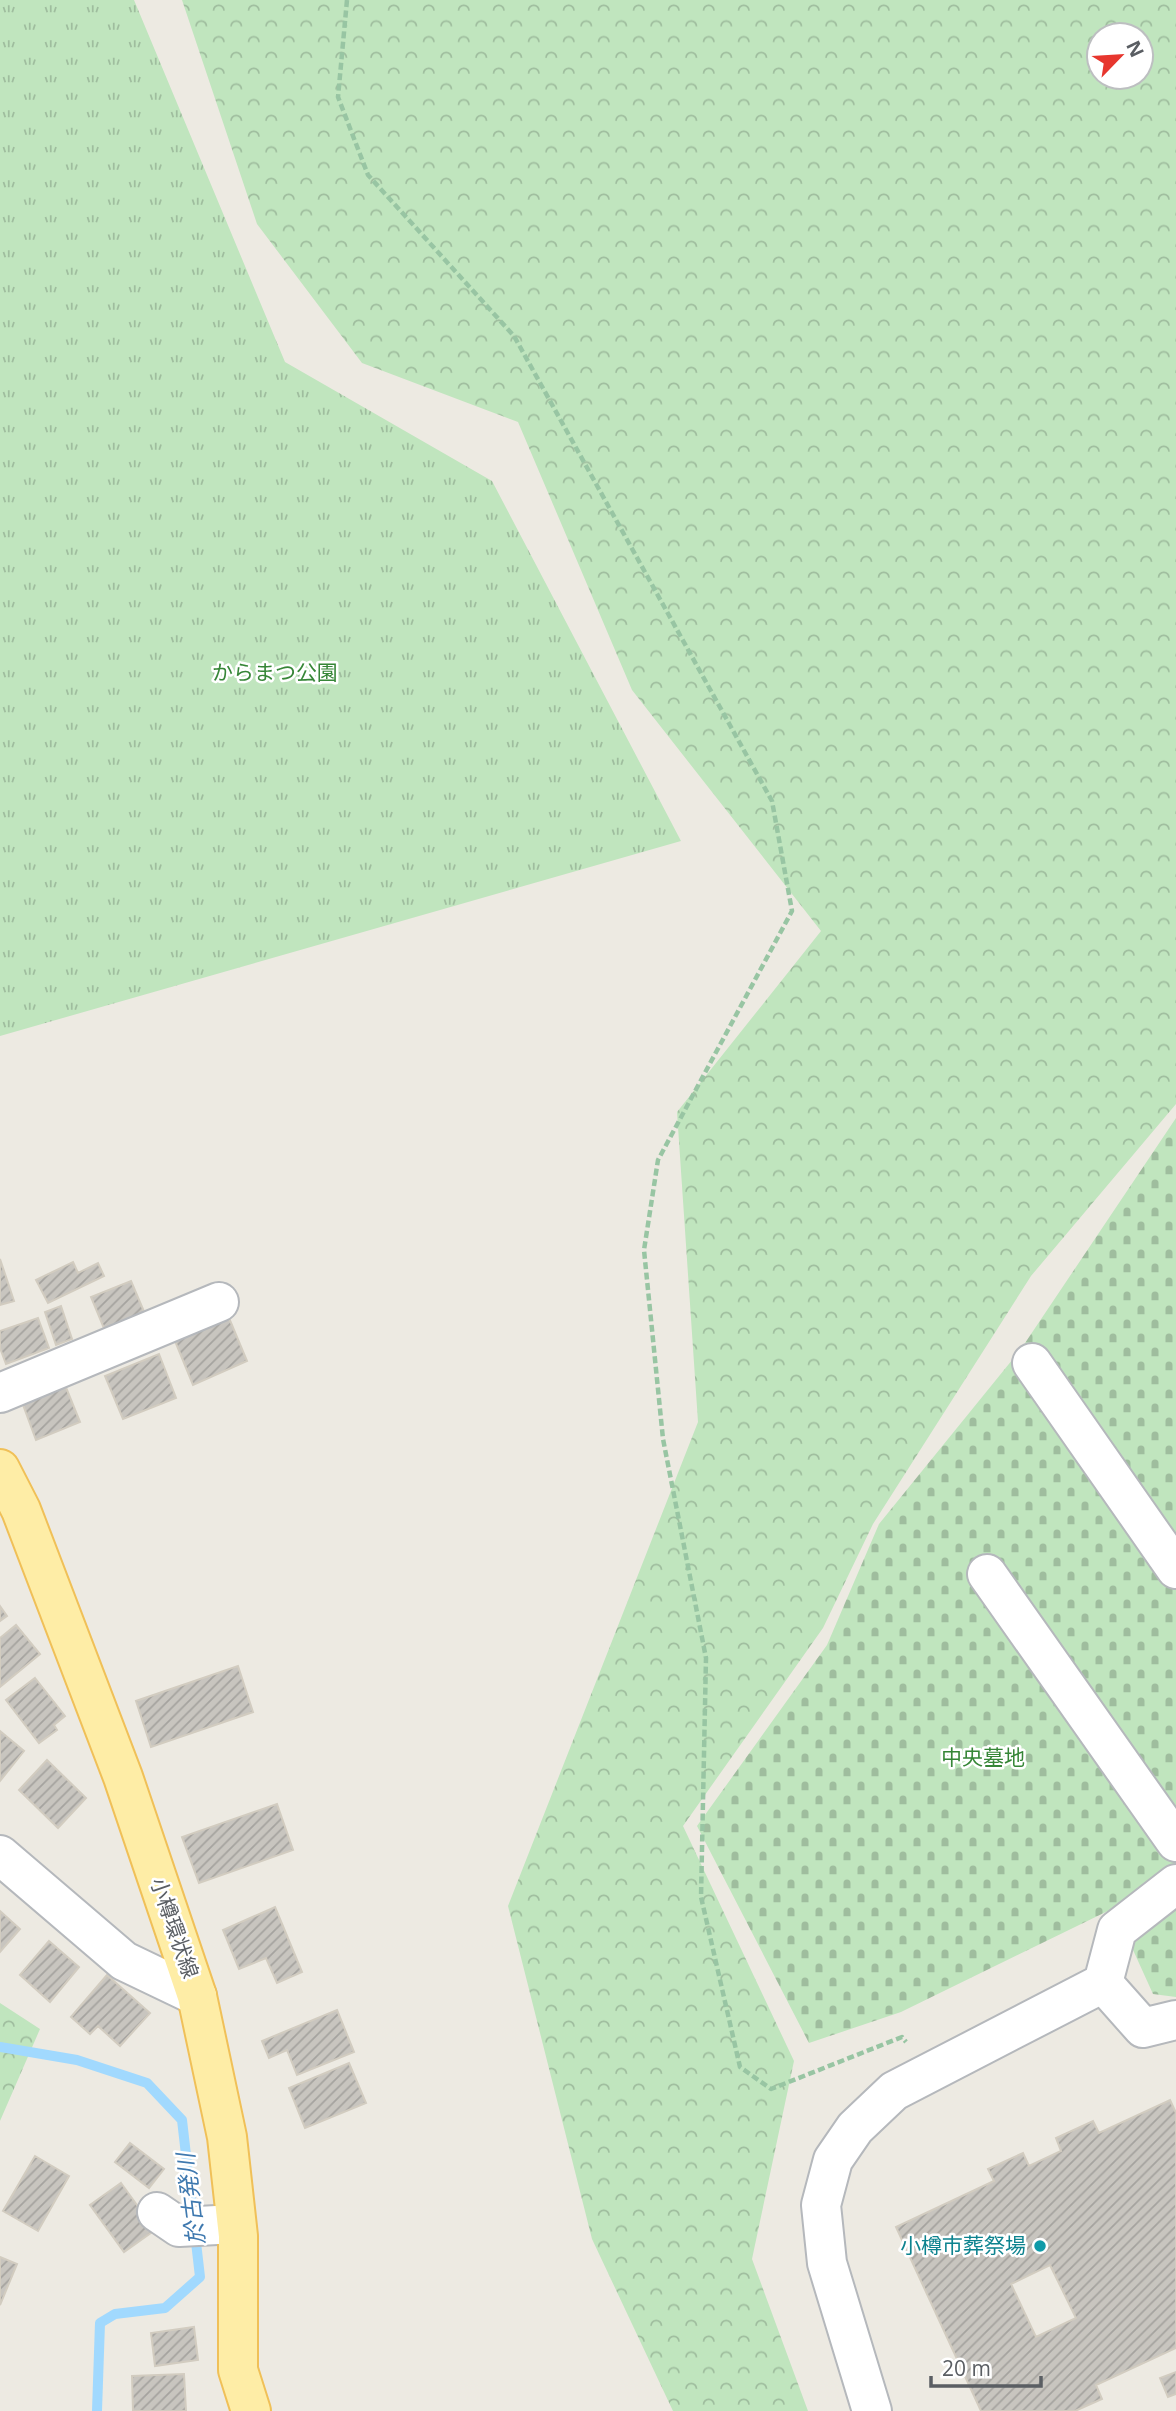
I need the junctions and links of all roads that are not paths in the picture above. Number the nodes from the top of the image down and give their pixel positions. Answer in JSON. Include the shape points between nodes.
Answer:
{"nodes":[{"id":1,"x":219,"y":1302,"type":"dead end"},
{"id":2,"x":1032,"y":1363,"type":"dead end"},
{"id":3,"x":0,"y":1393,"type":"edge"},
{"id":4,"x":0,"y":1469,"type":"edge"},
{"id":5,"x":1176,"y":1569,"type":"edge"},
{"id":6,"x":986,"y":1574,"type":"dead end"},
{"id":7,"x":1176,"y":1842,"type":"edge"},
{"id":8,"x":0,"y":1855,"type":"edge"},
{"id":9,"x":1176,"y":1884,"type":"edge"},
{"id":10,"x":1103,"y":1983,"type":"junction"},
{"id":11,"x":197,"y":1996,"type":"junction"},
{"id":12,"x":1176,"y":2020,"type":"edge"},
{"id":13,"x":251,"y":2411,"type":"edge"},
{"id":14,"x":872,"y":2411,"type":"edge"}],
"edges":[{"from":1,"to":3,"type":"street"},
{"from":2,"to":5,"type":"street"},
{"from":4,"to":11,"type":"main road","name":"小樽環状線","via":[[21,1510],[123,1777]]},
{"from":6,"to":7,"type":"street"},
{"from":8,"to":11,"type":"street","via":[[124,1961]]},
{"from":9,"to":10,"type":"street","via":[[1117,1930]]},
{"from":10,"to":12,"type":"street","via":[[1143,2028]]},
{"from":10,"to":14,"type":"street","via":[[894,2091],[855,2127],[833,2160],[821,2205],[827,2263]]},
{"from":11,"to":13,"type":"main road","name":"小樽環状線","via":[[227,2137],[194,2222]]}]}
